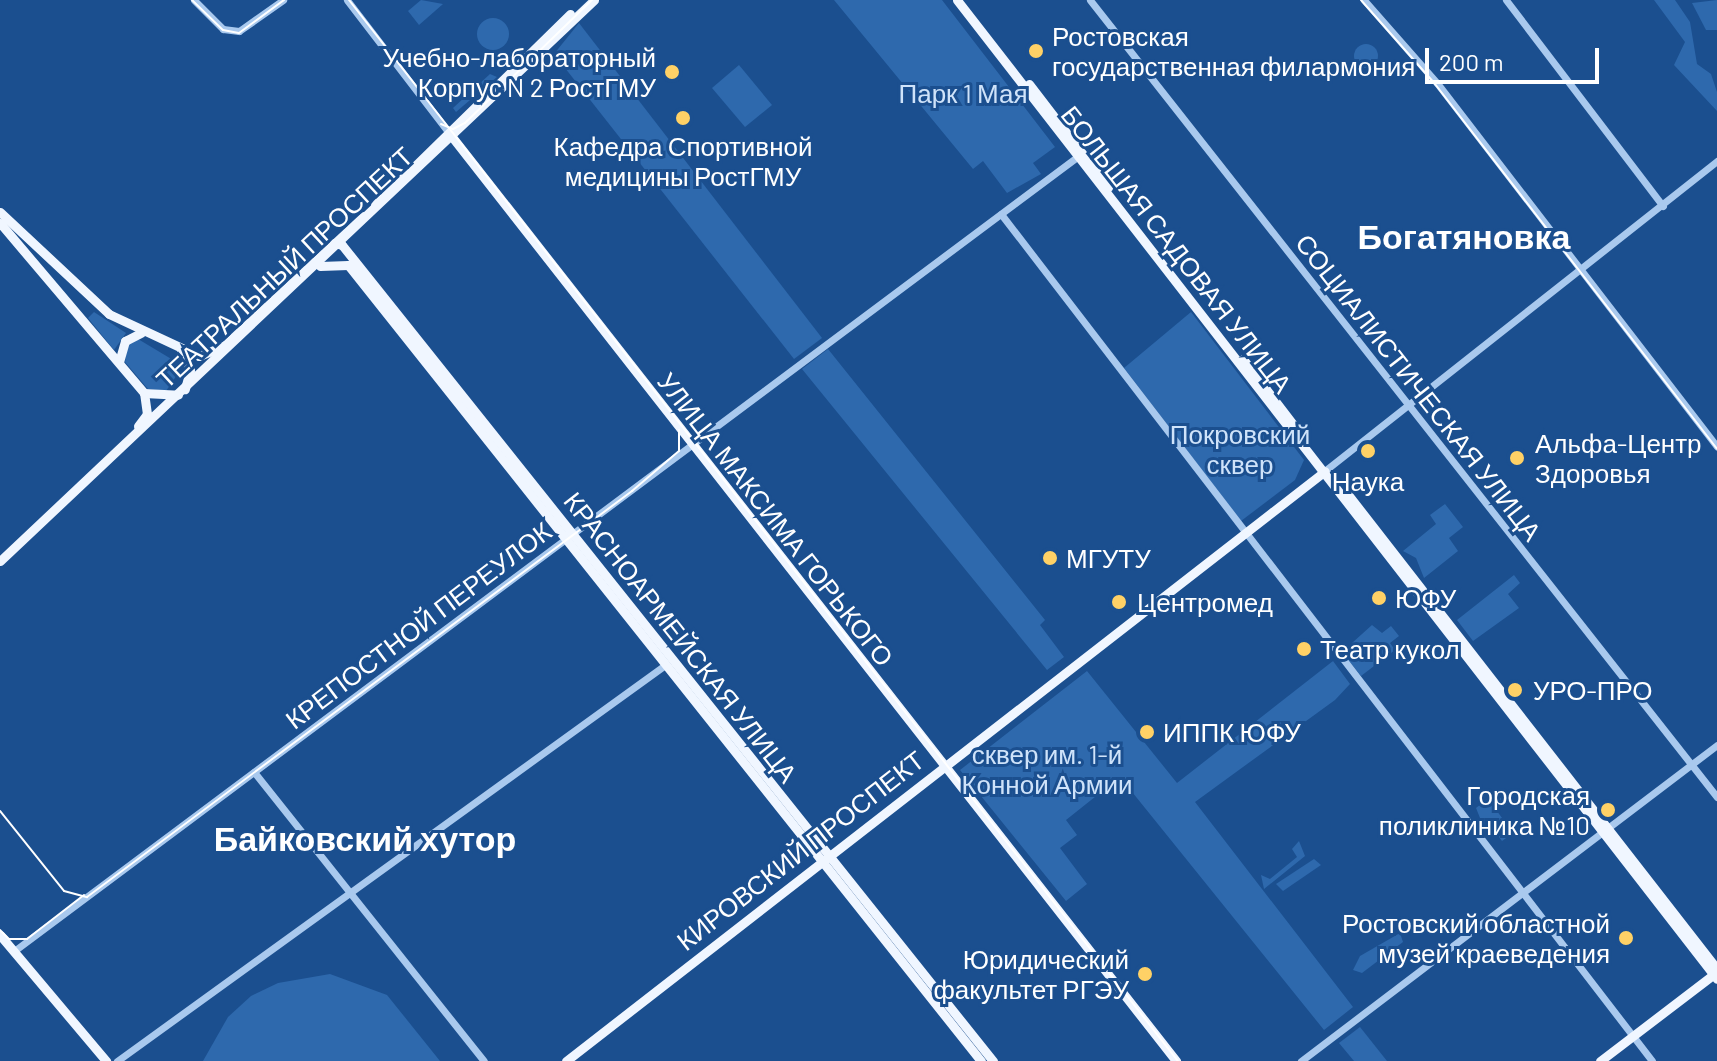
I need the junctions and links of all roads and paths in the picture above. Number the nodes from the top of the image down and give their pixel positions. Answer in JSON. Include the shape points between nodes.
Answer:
{"nodes":[{"id":1,"x":194,"y":0,"type":"edge"},
{"id":2,"x":283,"y":0,"type":"edge"},
{"id":3,"x":347,"y":0,"type":"edge"},
{"id":4,"x":585,"y":0,"type":"edge"},
{"id":5,"x":594,"y":0,"type":"edge"},
{"id":6,"x":957,"y":0,"type":"edge"},
{"id":7,"x":964,"y":0,"type":"edge"},
{"id":8,"x":1090,"y":0,"type":"edge"},
{"id":9,"x":1364,"y":0,"type":"edge"},
{"id":10,"x":1506,"y":0,"type":"edge"},
{"id":11,"x":451,"y":136,"type":"junction"},
{"id":12,"x":1077,"y":157,"type":"junction"},
{"id":13,"x":1717,"y":162,"type":"edge"},
{"id":14,"x":1663,"y":206,"type":"junction"},
{"id":15,"x":0,"y":212,"type":"edge"},
{"id":16,"x":1001,"y":214,"type":"junction"},
{"id":17,"x":0,"y":223,"type":"edge"},
{"id":18,"x":338,"y":244,"type":"junction"},
{"id":19,"x":320,"y":266,"type":"junction"},
{"id":20,"x":1580,"y":269,"type":"junction"},
{"id":21,"x":141,"y":333,"type":"junction"},
{"id":22,"x":181,"y":351,"type":"junction"},
{"id":23,"x":119,"y":363,"type":"junction"},
{"id":24,"x":144,"y":393,"type":"junction"},
{"id":25,"x":182,"y":394,"type":"junction"},
{"id":26,"x":1408,"y":403,"type":"junction"},
{"id":27,"x":690,"y":445,"type":"junction"},
{"id":28,"x":1717,"y":447,"type":"edge"},
{"id":29,"x":1325,"y":470,"type":"junction"},
{"id":30,"x":1241,"y":535,"type":"junction"},
{"id":31,"x":569,"y":538,"type":"junction"},
{"id":32,"x":0,"y":552,"type":"edge"},
{"id":33,"x":0,"y":561,"type":"edge"},
{"id":34,"x":665,"y":665,"type":"junction"},
{"id":35,"x":1717,"y":745,"type":"edge"},
{"id":36,"x":1691,"y":764,"type":"junction"},
{"id":37,"x":945,"y":765,"type":"junction"},
{"id":38,"x":254,"y":772,"type":"junction"},
{"id":39,"x":1717,"y":797,"type":"edge"},
{"id":40,"x":1605,"y":830,"type":"junction"},
{"id":41,"x":823,"y":859,"type":"junction"},
{"id":42,"x":350,"y":890,"type":"junction"},
{"id":43,"x":1522,"y":893,"type":"junction"},
{"id":44,"x":0,"y":935,"type":"edge"},
{"id":45,"x":14,"y":951,"type":"junction"},
{"id":46,"x":1716,"y":974,"type":"edge"},
{"id":47,"x":1633,"y":1036,"type":"junction"},
{"id":48,"x":106,"y":1061,"type":"edge"},
{"id":49,"x":117,"y":1061,"type":"edge"},
{"id":50,"x":484,"y":1061,"type":"edge"},
{"id":51,"x":566,"y":1061,"type":"edge"},
{"id":52,"x":981,"y":1061,"type":"edge"},
{"id":53,"x":993,"y":1061,"type":"edge"},
{"id":54,"x":1176,"y":1061,"type":"edge"},
{"id":55,"x":1301,"y":1061,"type":"edge"},
{"id":56,"x":1600,"y":1061,"type":"edge"},
{"id":57,"x":1652,"y":1061,"type":"edge"}],
"edges":[{"from":1,"to":2,"type":"street","via":[[223,29],[249,29]]},
{"from":3,"to":11,"type":"street","name":"УЛИЦА МАКСИМА ГОРЬКОГО"},
{"from":4,"to":11,"type":"main road","name":"ТЕАТРАЛЬНЫЙ ПРОСПЕКТ"},
{"from":5,"to":11,"type":"main road","name":"ТЕАТРАЛЬНЫЙ ПРОСПЕКТ"},
{"from":6,"to":12,"type":"main road","name":"БОЛЬШАЯ САДОВАЯ УЛИЦА"},
{"from":7,"to":29,"type":"main road","name":"БОЛЬШАЯ САДОВАЯ УЛИЦА"},
{"from":8,"to":26,"type":"street","name":"СОЦИАЛИСТИЧЕСКАЯ УЛИЦА"},
{"from":9,"to":20,"type":"street"},
{"from":10,"to":14,"type":"street"},
{"from":11,"to":18,"type":"main road","name":"ТЕАТРАЛЬНЫЙ ПРОСПЕКТ"},
{"from":11,"to":27,"type":"main road","name":"УЛИЦА МАКСИМА ГОРЬКОГО"},
{"from":12,"to":16,"type":"street","name":"КРЕПОСТНОЙ ПЕРЕУЛОК"},
{"from":12,"to":29,"type":"main road","name":"БОЛЬШАЯ САДОВАЯ УЛИЦА"},
{"from":13,"to":14,"type":"street"},
{"from":14,"to":20,"type":"street"},
{"from":15,"to":21,"type":"main road","via":[[58,273]]},
{"from":16,"to":27,"type":"street","name":"КРЕПОСТНОЙ ПЕРЕУЛОК"},
{"from":16,"to":30,"type":"street"},
{"from":17,"to":23,"type":"main road"},
{"from":18,"to":19,"type":"main road","name":"ТЕАТРАЛЬНЫЙ ПРОСПЕКТ"},
{"from":18,"to":22,"type":"main road","name":"ТЕАТРАЛЬНЫЙ ПРОСПЕКТ","via":[[220,350]]},
{"from":18,"to":31,"type":"main road","name":"КРАСНОАРМЕЙСКАЯ УЛИЦА"},
{"from":19,"to":25,"type":"main road","name":"ТЕАТРАЛЬНЫЙ ПРОСПЕКТ"},
{"from":19,"to":31,"type":"main road","name":"КРАСНОАРМЕЙСКАЯ УЛИЦА","via":[[348,265]]},
{"from":20,"to":26,"type":"street"},
{"from":20,"to":28,"type":"street"},
{"from":21,"to":22,"type":"main road"},
{"from":21,"to":23,"type":"main road","via":[[125,341]]},
{"from":22,"to":25,"type":"main road","via":[[190,370]]},
{"from":23,"to":24,"type":"main road"},
{"from":24,"to":25,"type":"main road"},
{"from":24,"to":32,"type":"main road","name":"ТЕАТРАЛЬНЫЙ ПРОСПЕКТ","via":[[144,419]]},
{"from":25,"to":33,"type":"main road","name":"ТЕАТРАЛЬНЫЙ ПРОСПЕКТ"},
{"from":26,"to":29,"type":"street"},
{"from":26,"to":36,"type":"street","name":"СОЦИАЛИСТИЧЕСКАЯ УЛИЦА"},
{"from":27,"to":31,"type":"street","name":"КРЕПОСТНОЙ ПЕРЕУЛОК"},
{"from":27,"to":37,"type":"main road","name":"УЛИЦА МАКСИМА ГОРЬКОГО"},
{"from":29,"to":30,"type":"main road","name":"КИРОВСКИЙ ПРОСПЕКТ"},
{"from":29,"to":40,"type":"main road","name":"БОЛЬШАЯ САДОВАЯ УЛИЦА"},
{"from":30,"to":37,"type":"main road","name":"КИРОВСКИЙ ПРОСПЕКТ"},
{"from":30,"to":43,"type":"street"},
{"from":31,"to":34,"type":"main road","name":"КРАСНОАРМЕЙСКАЯ УЛИЦА"},
{"from":31,"to":38,"type":"street","name":"КРЕПОСТНОЙ ПЕРЕУЛОК"},
{"from":31,"to":41,"type":"main road","name":"КРАСНОАРМЕЙСКАЯ УЛИЦА"},
{"from":34,"to":41,"type":"main road","name":"КРАСНОАРМЕЙСКАЯ УЛИЦА"},
{"from":34,"to":42,"type":"street"},
{"from":35,"to":36,"type":"street"},
{"from":36,"to":39,"type":"street","name":"СОЦИАЛИСТИЧЕСКАЯ УЛИЦА"},
{"from":36,"to":40,"type":"street"},
{"from":37,"to":41,"type":"main road","name":"КИРОВСКИЙ ПРОСПЕКТ"},
{"from":37,"to":54,"type":"main road","name":"УЛИЦА МАКСИМА ГОРЬКОГО"},
{"from":38,"to":42,"type":"street"},
{"from":38,"to":45,"type":"street","name":"КРЕПОСТНОЙ ПЕРЕУЛОК"},
{"from":40,"to":43,"type":"street"},
{"from":40,"to":46,"type":"main road","name":"БОЛЬШАЯ САДОВАЯ УЛИЦА"},
{"from":41,"to":51,"type":"main road","name":"КИРОВСКИЙ ПРОСПЕКТ"},
{"from":41,"to":52,"type":"main road","name":"КРАСНОАРМЕЙСКАЯ УЛИЦА"},
{"from":41,"to":53,"type":"main road","name":"КРАСНОАРМЕЙСКАЯ УЛИЦА"},
{"from":42,"to":49,"type":"street"},
{"from":42,"to":50,"type":"street"},
{"from":43,"to":47,"type":"street"},
{"from":43,"to":55,"type":"street"},
{"from":44,"to":45,"type":"main road"},
{"from":45,"to":48,"type":"main road"},
{"from":46,"to":47,"type":"main road"},
{"from":47,"to":56,"type":"main road"},
{"from":47,"to":57,"type":"street"}]}
